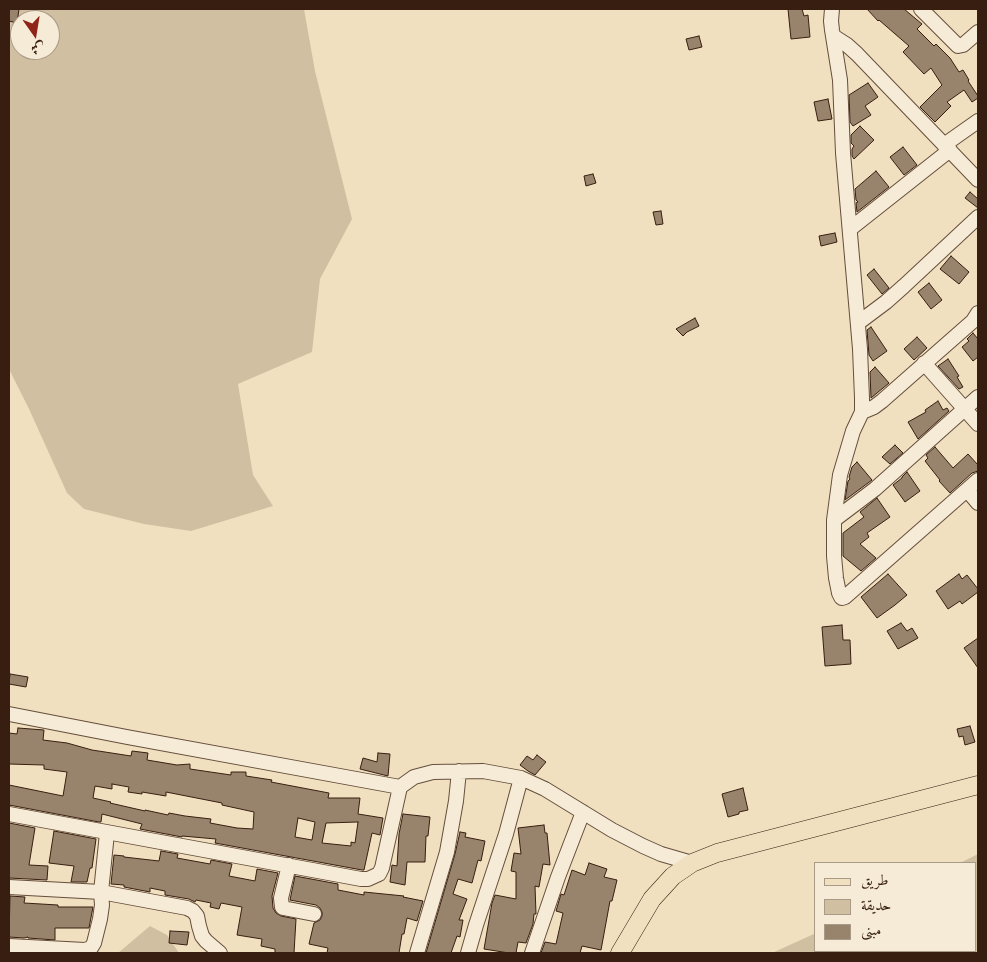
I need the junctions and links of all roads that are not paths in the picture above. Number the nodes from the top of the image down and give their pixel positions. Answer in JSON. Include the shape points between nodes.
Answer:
{"nodes":[{"id":1,"x":832,"y":9,"type":"edge"},
{"id":2,"x":921,"y":9,"type":"edge"},
{"id":3,"x":978,"y":32,"type":"edge"},
{"id":4,"x":833,"y":36,"type":"junction"},
{"id":5,"x":978,"y":121,"type":"edge"},
{"id":6,"x":947,"y":148,"type":"junction"},
{"id":7,"x":978,"y":180,"type":"edge"},
{"id":8,"x":978,"y":217,"type":"edge"},
{"id":9,"x":850,"y":229,"type":"junction"},
{"id":10,"x":978,"y":313,"type":"edge"},
{"id":11,"x":858,"y":323,"type":"junction"},
{"id":12,"x":924,"y":363,"type":"junction"},
{"id":13,"x":978,"y":397,"type":"edge"},
{"id":14,"x":964,"y":408,"type":"junction"},
{"id":15,"x":862,"y":412,"type":"junction"},
{"id":16,"x":978,"y":424,"type":"edge"},
{"id":17,"x":978,"y":480,"type":"edge"},
{"id":18,"x":967,"y":490,"type":"junction"},
{"id":19,"x":978,"y":503,"type":"edge"},
{"id":20,"x":834,"y":520,"type":"junction"},
{"id":21,"x":9,"y":714,"type":"edge"},
{"id":22,"x":459,"y":771,"type":"junction"},
{"id":23,"x":521,"y":778,"type":"junction"},
{"id":24,"x":978,"y":785,"type":"edge"},
{"id":25,"x":400,"y":787,"type":"junction"},
{"id":26,"x":583,"y":812,"type":"junction"},
{"id":27,"x":9,"y":814,"type":"edge"},
{"id":28,"x":107,"y":833,"type":"junction"},
{"id":29,"x":692,"y":863,"type":"junction"},
{"id":30,"x":289,"y":866,"type":"junction"},
{"id":31,"x":9,"y":887,"type":"edge"},
{"id":32,"x":101,"y":892,"type":"junction"},
{"id":33,"x":314,"y":914,"type":"dead end"},
{"id":34,"x":9,"y":946,"type":"edge"},
{"id":35,"x":220,"y":953,"type":"edge"},
{"id":36,"x":417,"y":953,"type":"edge"},
{"id":37,"x":468,"y":953,"type":"edge"},
{"id":38,"x":532,"y":953,"type":"edge"},
{"id":39,"x":620,"y":953,"type":"edge"}],
"edges":[{"from":1,"to":4,"type":"street"},
{"from":2,"to":3,"type":"street","via":[[958,46],[964,45]]},
{"from":4,"to":6,"type":"street","via":[[857,54]]},
{"from":4,"to":9,"type":"street","via":[[840,80]]},
{"from":5,"to":6,"type":"street"},
{"from":6,"to":7,"type":"street"},
{"from":6,"to":9,"type":"street"},
{"from":8,"to":11,"type":"street"},
{"from":9,"to":11,"type":"street"},
{"from":10,"to":12,"type":"street"},
{"from":11,"to":15,"type":"street"},
{"from":12,"to":14,"type":"street"},
{"from":12,"to":15,"type":"street","via":[[882,401]]},
{"from":13,"to":14,"type":"street"},
{"from":14,"to":16,"type":"street"},
{"from":14,"to":20,"type":"street","via":[[875,489]]},
{"from":15,"to":20,"type":"street","via":[[840,475]]},
{"from":17,"to":18,"type":"street"},
{"from":18,"to":19,"type":"street"},
{"from":18,"to":20,"type":"street","via":[[843,598],[836,578]]},
{"from":21,"to":25,"type":"street"},
{"from":22,"to":23,"type":"street","via":[[483,771]]},
{"from":22,"to":25,"type":"street","via":[[414,777]]},
{"from":22,"to":36,"type":"street","via":[[446,852]]},
{"from":23,"to":26,"type":"street"},
{"from":23,"to":37,"type":"street"},
{"from":24,"to":29,"type":"main road","via":[[717,853]]},
{"from":25,"to":30,"type":"street","via":[[379,874],[361,879]]},
{"from":26,"to":29,"type":"street","via":[[661,854]]},
{"from":26,"to":38,"type":"street"},
{"from":27,"to":28,"type":"street"},
{"from":28,"to":30,"type":"street"},
{"from":28,"to":32,"type":"street"},
{"from":29,"to":39,"type":"main road","via":[[673,876],[652,898]]},
{"from":30,"to":33,"type":"street","via":[[283,908]]},
{"from":31,"to":32,"type":"street"},
{"from":32,"to":34,"type":"street","via":[[100,918],[94,943],[88,949]]},
{"from":32,"to":35,"type":"street","via":[[194,911],[202,936]]}]}
